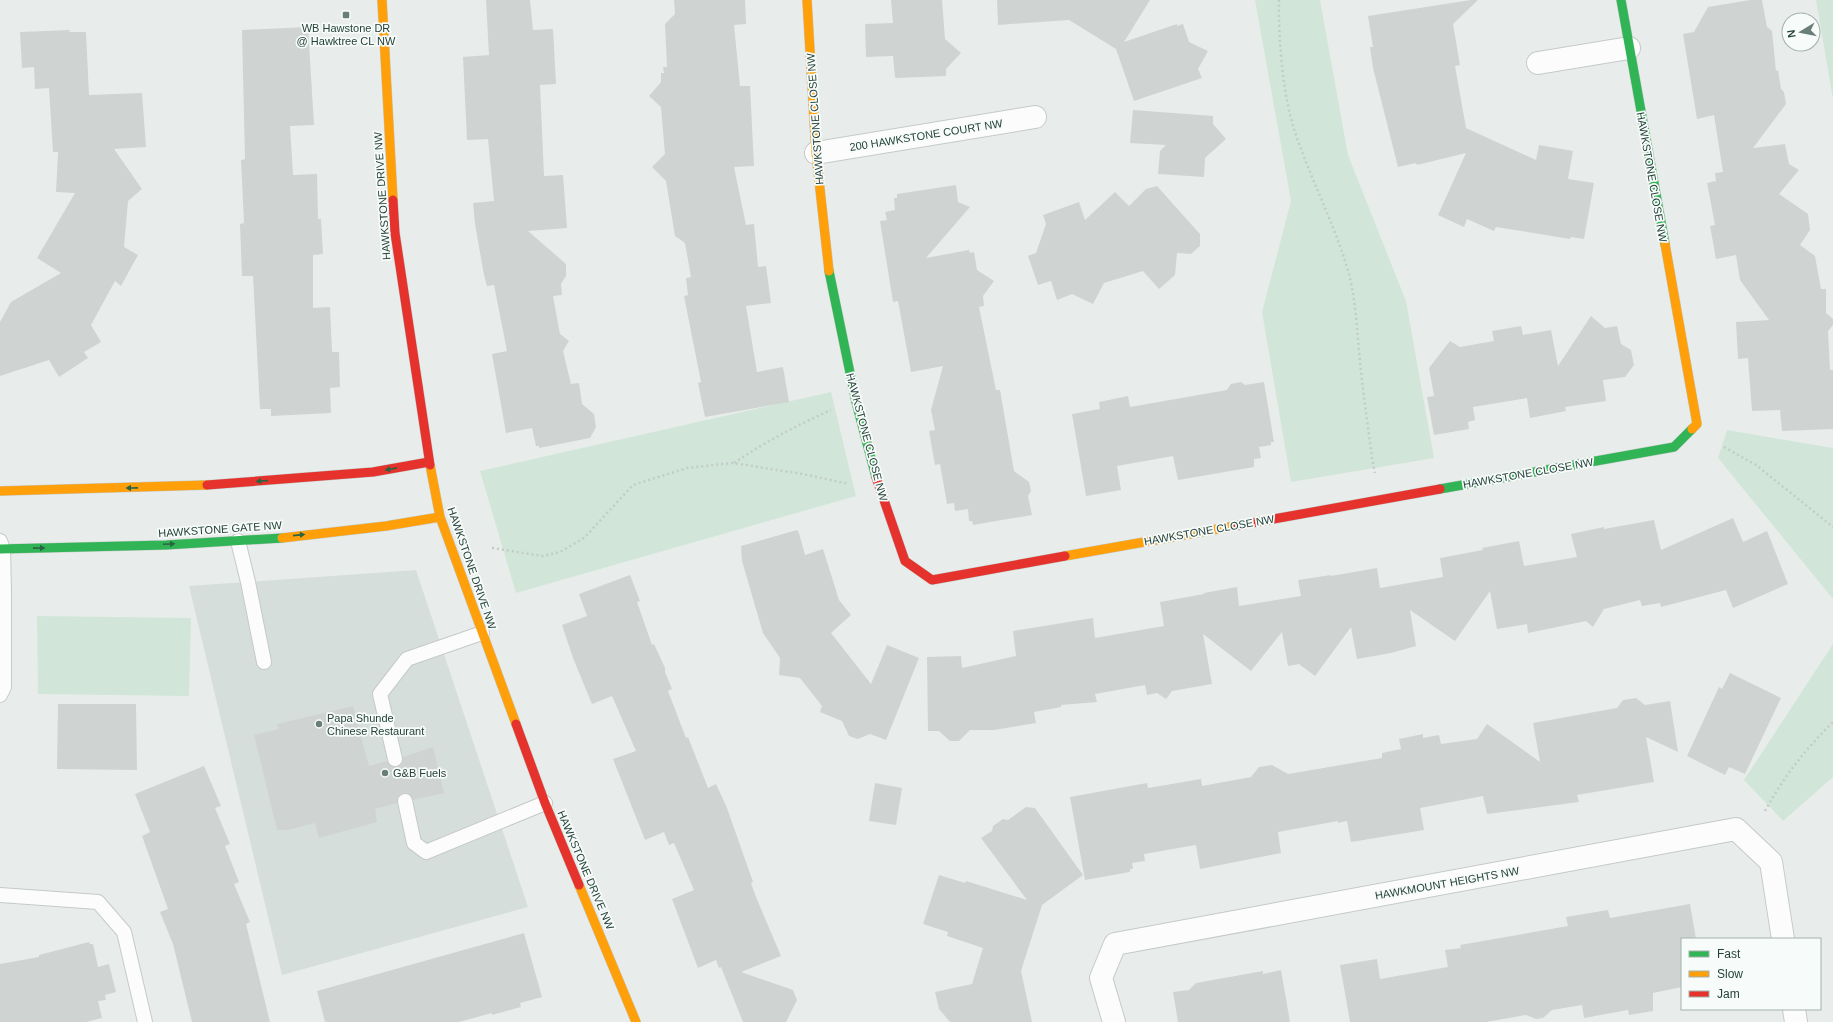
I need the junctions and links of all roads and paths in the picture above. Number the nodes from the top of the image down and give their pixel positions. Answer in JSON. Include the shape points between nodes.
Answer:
{"nodes":[{"id":1,"x":382,"y":0,"type":"edge"},
{"id":2,"x":807,"y":0,"type":"edge"},
{"id":3,"x":1279,"y":0,"type":"edge"},
{"id":4,"x":1621,"y":0,"type":"edge"},
{"id":5,"x":1629,"y":48,"type":"junction"},
{"id":6,"x":1538,"y":62,"type":"dead end"},
{"id":7,"x":1035,"y":117,"type":"dead end"},
{"id":8,"x":816,"y":154,"type":"junction"},
{"id":9,"x":831,"y":410,"type":"dead end"},
{"id":10,"x":1724,"y":447,"type":"dead end"},
{"id":11,"x":429,"y":462,"type":"junction"},
{"id":12,"x":733,"y":463,"type":"junction"},
{"id":13,"x":1377,"y":480,"type":"dead end"},
{"id":14,"x":853,"y":484,"type":"dead end"},
{"id":15,"x":0,"y":491,"type":"edge"},
{"id":16,"x":440,"y":517,"type":"junction"},
{"id":17,"x":1833,"y":526,"type":"edge"},
{"id":18,"x":238,"y":541,"type":"junction"},
{"id":19,"x":1,"y":546,"type":"edge"},
{"id":20,"x":492,"y":548,"type":"dead end"},
{"id":21,"x":482,"y":633,"type":"junction"},
{"id":22,"x":264,"y":662,"type":"dead end"},
{"id":23,"x":0,"y":696,"type":"edge"},
{"id":24,"x":1833,"y":722,"type":"edge"},
{"id":25,"x":395,"y":759,"type":"dead end"},
{"id":26,"x":405,"y":801,"type":"dead end"},
{"id":27,"x":545,"y":803,"type":"junction"},
{"id":28,"x":1766,"y":811,"type":"dead end"},
{"id":29,"x":0,"y":895,"type":"edge"},
{"id":30,"x":1783,"y":938,"type":"edge"},
{"id":31,"x":1794,"y":1010,"type":"edge"},
{"id":32,"x":145,"y":1022,"type":"edge"},
{"id":33,"x":636,"y":1022,"type":"edge"},
{"id":34,"x":1114,"y":1022,"type":"edge"},
{"id":35,"x":1796,"y":1022,"type":"edge"}],
"edges":[{"from":1,"to":11,"type":"street","name":"HAWKSTONE DRIVE NW","via":[[395,233]]},
{"from":2,"to":8,"type":"street","name":"HAWKSTONE CLOSE NW"},
{"from":3,"to":13,"type":"path","via":[[1282,59],[1294,130],[1315,189],[1340,246],[1349,276]]},
{"from":4,"to":5,"type":"street","name":"HAWKSTONE CLOSE NW"},
{"from":5,"to":6,"type":"street"},
{"from":5,"to":8,"type":"street","name":"HAWKSTONE CLOSE NW","via":[[1697,424],[1674,447],[932,580],[905,561],[876,477],[856,402],[829,274]]},
{"from":7,"to":8,"type":"street","name":"200 HAWKSTONE COURT NW"},
{"from":9,"to":12,"type":"path","via":[[785,431]]},
{"from":10,"to":17,"type":"path","via":[[1756,465]]},
{"from":11,"to":15,"type":"street","one_way":true,"via":[[373,472],[180,487]]},
{"from":11,"to":16,"type":"street","name":"HAWKSTONE DRIVE NW"},
{"from":12,"to":14,"type":"path"},
{"from":12,"to":20,"type":"path","via":[[687,468],[633,485],[584,538],[560,552],[543,556]]},
{"from":18,"to":16,"type":"street","name":"HAWKSTONE GATE NW","one_way":true,"via":[[382,528]]},
{"from":16,"to":21,"type":"street","name":"HAWKSTONE DRIVE NW"},
{"from":19,"to":18,"type":"street","name":"HAWKSTONE GATE NW","one_way":true},
{"from":18,"to":22,"type":"lane"},
{"from":19,"to":23,"type":"lane","via":[[4,687]]},
{"from":21,"to":25,"type":"lane","via":[[407,659],[380,694]]},
{"from":21,"to":27,"type":"street","name":"HAWKSTONE DRIVE NW"},
{"from":24,"to":28,"type":"path","via":[[1806,749],[1780,783]]},
{"from":26,"to":27,"type":"lane","via":[[414,844],[426,852]]},
{"from":27,"to":33,"type":"street","name":"HAWKSTONE DRIVE NW"},
{"from":29,"to":32,"type":"lane","via":[[98,902],[124,932]]},
{"from":30,"to":34,"type":"street","name":"HAWKMOUNT HEIGHTS NW","via":[[1771,862],[1736,829],[1115,944],[1101,978]]},
{"from":31,"to":35,"type":"street"}]}
